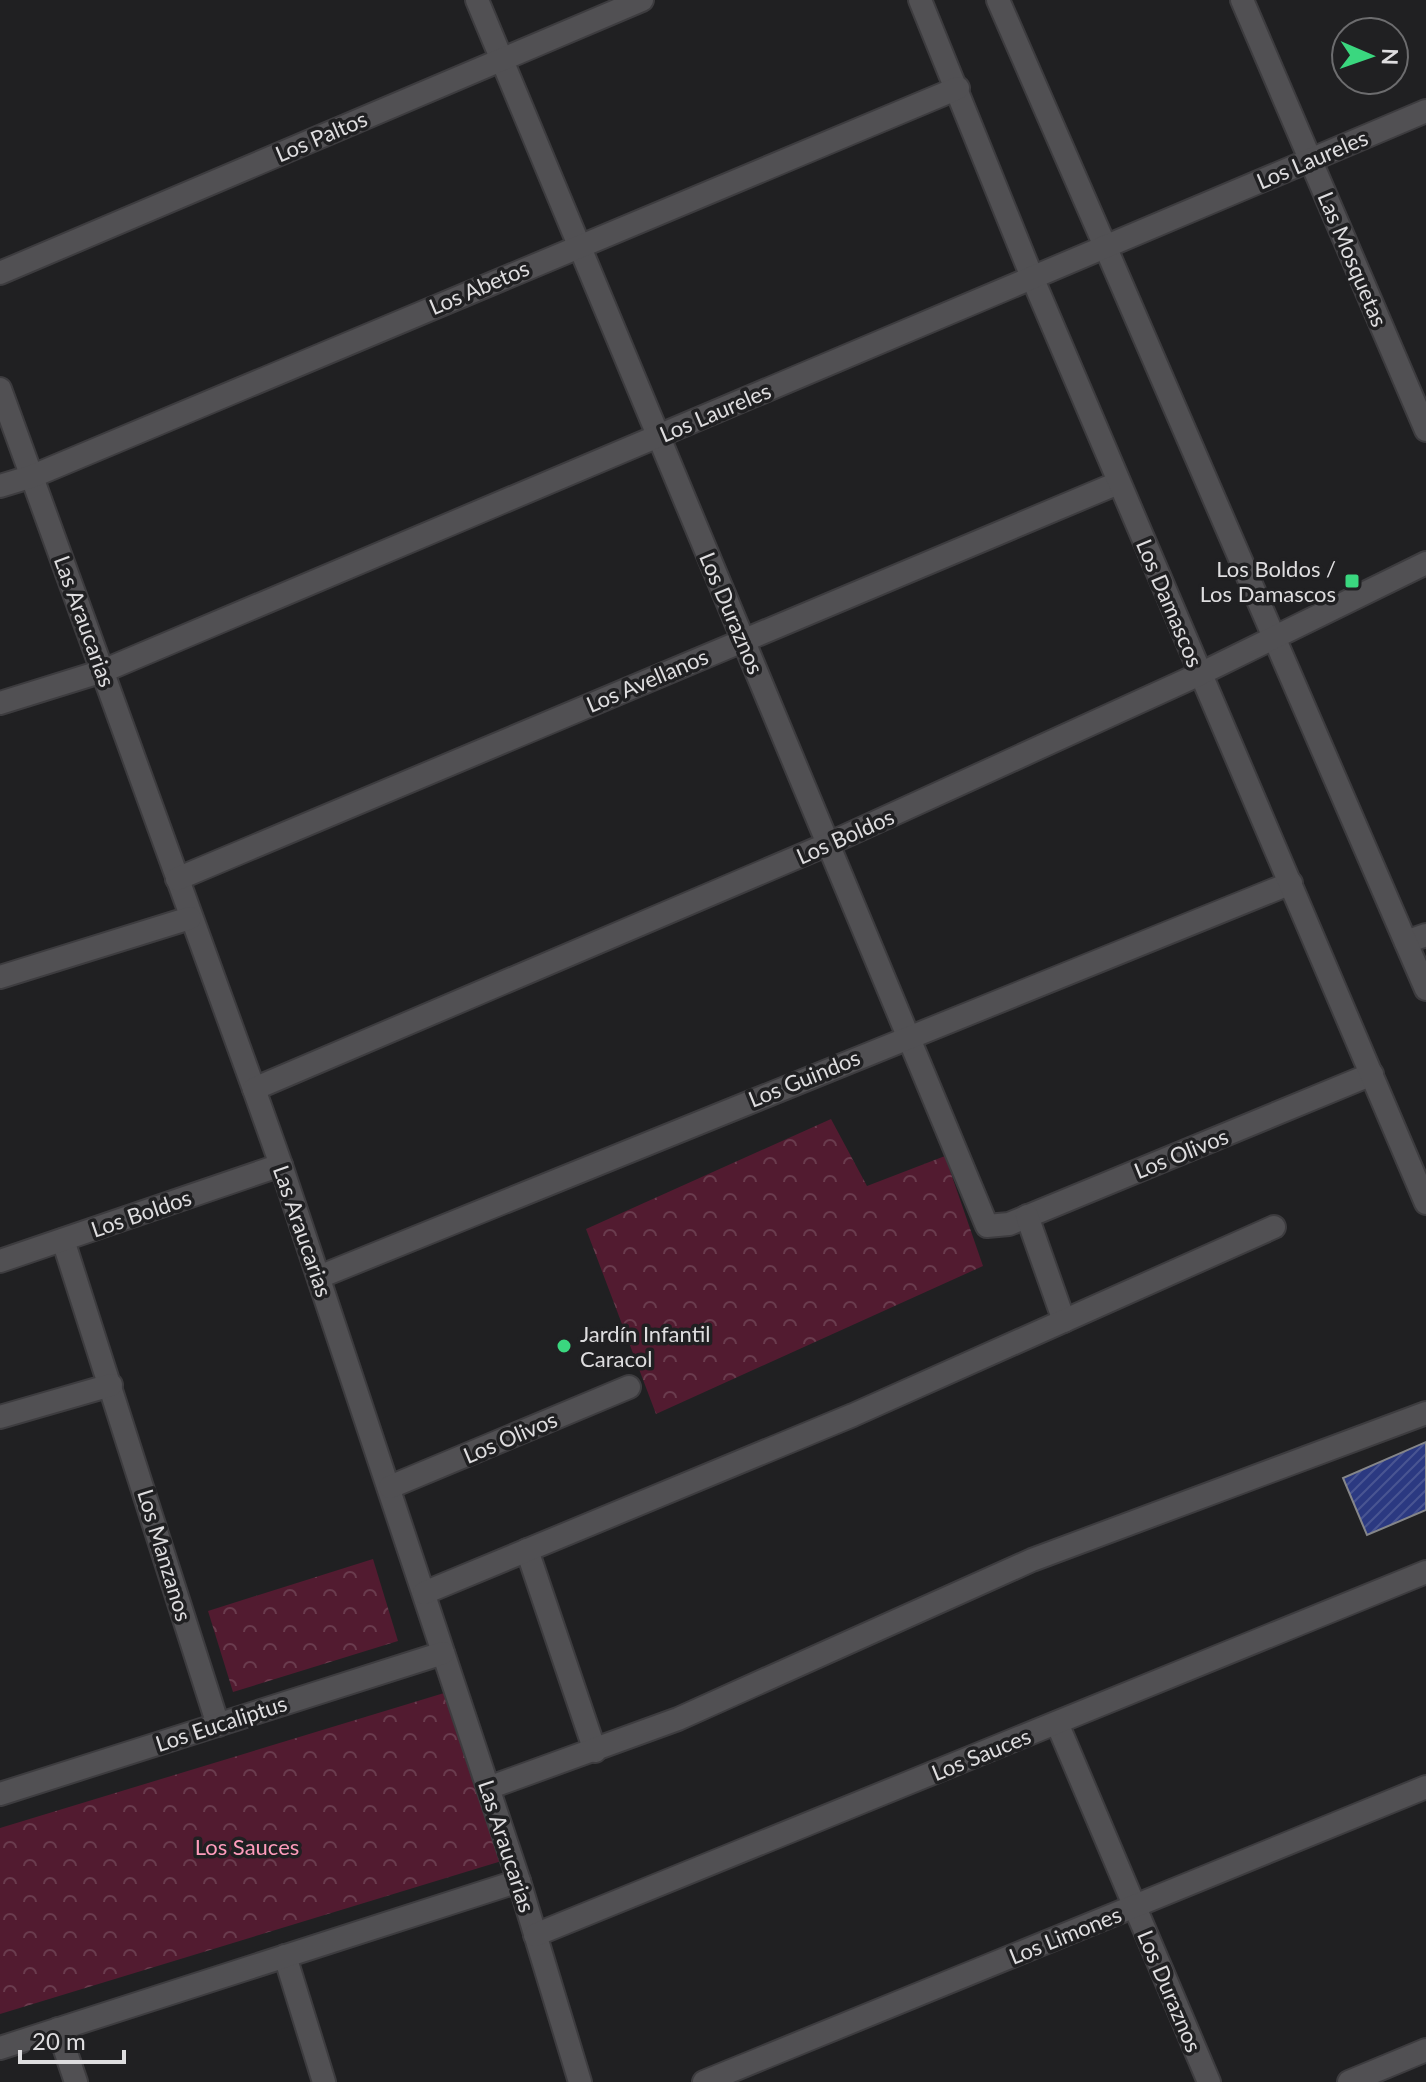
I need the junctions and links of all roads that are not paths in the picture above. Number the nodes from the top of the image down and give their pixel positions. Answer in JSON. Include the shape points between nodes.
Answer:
{"nodes":[{"id":1,"x":477,"y":0,"type":"edge"},
{"id":2,"x":642,"y":0,"type":"edge"},
{"id":3,"x":920,"y":0,"type":"edge"},
{"id":4,"x":998,"y":0,"type":"edge"},
{"id":5,"x":1242,"y":0,"type":"edge"},
{"id":6,"x":502,"y":59,"type":"junction"},
{"id":7,"x":958,"y":88,"type":"junction"},
{"id":8,"x":1426,"y":111,"type":"edge"},
{"id":9,"x":1311,"y":159,"type":"junction"},
{"id":10,"x":579,"y":245,"type":"junction"},
{"id":11,"x":1105,"y":246,"type":"junction"},
{"id":12,"x":0,"y":273,"type":"edge"},
{"id":13,"x":1032,"y":277,"type":"junction"},
{"id":14,"x":0,"y":389,"type":"edge"},
{"id":15,"x":1426,"y":430,"type":"edge"},
{"id":16,"x":659,"y":436,"type":"junction"},
{"id":17,"x":33,"y":476,"type":"junction"},
{"id":18,"x":1118,"y":483,"type":"junction"},
{"id":19,"x":0,"y":486,"type":"edge"},
{"id":20,"x":1426,"y":563,"type":"edge"},
{"id":21,"x":1274,"y":636,"type":"junction"},
{"id":22,"x":743,"y":639,"type":"junction"},
{"id":23,"x":103,"y":671,"type":"junction"},
{"id":24,"x":1200,"y":674,"type":"junction"},
{"id":25,"x":0,"y":703,"type":"edge"},
{"id":26,"x":828,"y":844,"type":"junction"},
{"id":27,"x":177,"y":879,"type":"junction"},
{"id":28,"x":1291,"y":883,"type":"junction"},
{"id":29,"x":190,"y":918,"type":"junction"},
{"id":30,"x":1416,"y":938,"type":"edge"},
{"id":31,"x":0,"y":977,"type":"edge"},
{"id":32,"x":1426,"y":989,"type":"edge"},
{"id":33,"x":908,"y":1036,"type":"junction"},
{"id":34,"x":1372,"y":1074,"type":"junction"},
{"id":35,"x":254,"y":1089,"type":"junction"},
{"id":36,"x":281,"y":1165,"type":"junction"},
{"id":37,"x":1426,"y":1203,"type":"edge"},
{"id":38,"x":1027,"y":1216,"type":"junction"},
{"id":39,"x":987,"y":1226,"type":"joint"},
{"id":40,"x":1274,"y":1227,"type":"dead end"},
{"id":41,"x":63,"y":1240,"type":"junction"},
{"id":42,"x":0,"y":1261,"type":"edge"},
{"id":43,"x":319,"y":1277,"type":"junction"},
{"id":44,"x":1064,"y":1321,"type":"junction"},
{"id":45,"x":111,"y":1385,"type":"junction"},
{"id":46,"x":629,"y":1387,"type":"dead end"},
{"id":47,"x":1426,"y":1413,"type":"edge"},
{"id":48,"x":0,"y":1417,"type":"edge"},
{"id":49,"x":390,"y":1487,"type":"junction"},
{"id":50,"x":527,"y":1550,"type":"junction"},
{"id":51,"x":1426,"y":1572,"type":"edge"},
{"id":52,"x":424,"y":1593,"type":"junction"},
{"id":53,"x":443,"y":1653,"type":"junction"},
{"id":54,"x":1057,"y":1723,"type":"junction"},
{"id":55,"x":218,"y":1725,"type":"junction"},
{"id":56,"x":595,"y":1751,"type":"junction"},
{"id":57,"x":1426,"y":1787,"type":"edge"},
{"id":58,"x":488,"y":1788,"type":"junction"},
{"id":59,"x":0,"y":1794,"type":"edge"},
{"id":60,"x":519,"y":1881,"type":"junction"},
{"id":61,"x":1134,"y":1906,"type":"junction"},
{"id":62,"x":535,"y":1935,"type":"junction"},
{"id":63,"x":285,"y":1956,"type":"junction"},
{"id":64,"x":58,"y":2029,"type":"junction"},
{"id":65,"x":0,"y":2048,"type":"edge"},
{"id":66,"x":1426,"y":2050,"type":"edge"},
{"id":67,"x":76,"y":2082,"type":"edge"},
{"id":68,"x":324,"y":2082,"type":"edge"},
{"id":69,"x":580,"y":2082,"type":"edge"},
{"id":70,"x":704,"y":2082,"type":"edge"},
{"id":71,"x":1209,"y":2082,"type":"edge"},
{"id":72,"x":1349,"y":2082,"type":"edge"}],
"edges":[{"from":1,"to":6,"type":"street","name":"Los Duraznos"},
{"from":2,"to":6,"type":"street","name":"Los Paltos"},
{"from":3,"to":7,"type":"street","name":"Los Damascos"},
{"from":4,"to":11,"type":"street"},
{"from":5,"to":9,"type":"street","name":"Las Mosquetas"},
{"from":6,"to":10,"type":"street","name":"Los Duraznos"},
{"from":6,"to":12,"type":"street","name":"Los Paltos"},
{"from":7,"to":10,"type":"street","name":"Los Abetos"},
{"from":7,"to":13,"type":"street","name":"Los Damascos"},
{"from":8,"to":9,"type":"street","name":"Los Laureles"},
{"from":9,"to":11,"type":"street","name":"Los Laureles"},
{"from":9,"to":15,"type":"street","name":"Las Mosquetas"},
{"from":10,"to":16,"type":"street","name":"Los Duraznos"},
{"from":10,"to":17,"type":"street","name":"Los Abetos"},
{"from":11,"to":13,"type":"street","name":"Los Laureles"},
{"from":11,"to":21,"type":"street"},
{"from":13,"to":16,"type":"street","name":"Los Laureles"},
{"from":13,"to":18,"type":"street","name":"Los Damascos"},
{"from":14,"to":17,"type":"street","name":"Las Araucarias"},
{"from":16,"to":22,"type":"street","name":"Los Duraznos"},
{"from":16,"to":23,"type":"street","name":"Los Laureles"},
{"from":17,"to":19,"type":"street","name":"Los Abetos"},
{"from":17,"to":23,"type":"street","name":"Las Araucarias"},
{"from":18,"to":22,"type":"street","name":"Los Avellanos"},
{"from":18,"to":24,"type":"street","name":"Los Damascos"},
{"from":20,"to":21,"type":"street","name":"Los Boldos"},
{"from":21,"to":24,"type":"street","name":"Los Boldos"},
{"from":21,"to":30,"type":"street"},
{"from":22,"to":26,"type":"street","name":"Los Duraznos"},
{"from":22,"to":27,"type":"street","name":"Los Avellanos"},
{"from":23,"to":25,"type":"street","name":"Los Laureles"},
{"from":23,"to":27,"type":"street","name":"Las Araucarias"},
{"from":24,"to":26,"type":"street","name":"Los Boldos"},
{"from":24,"to":28,"type":"street","name":"Los Damascos"},
{"from":26,"to":33,"type":"street","name":"Los Duraznos"},
{"from":26,"to":35,"type":"street","name":"Los Boldos"},
{"from":27,"to":29,"type":"street","name":"Las Araucarias"},
{"from":28,"to":33,"type":"street","name":"Los Guindos"},
{"from":28,"to":34,"type":"street","name":"Los Damascos"},
{"from":29,"to":31,"type":"street"},
{"from":29,"to":35,"type":"street","name":"Las Araucarias"},
{"from":30,"to":32,"type":"street"},
{"from":33,"to":39,"type":"street","name":"Los Duraznos"},
{"from":33,"to":43,"type":"street","name":"Los Guindos"},
{"from":34,"to":37,"type":"street","name":"Los Damascos"},
{"from":34,"to":38,"type":"street","name":"Los Olivos"},
{"from":35,"to":36,"type":"street","name":"Las Araucarias"},
{"from":36,"to":41,"type":"street","name":"Los Boldos"},
{"from":36,"to":43,"type":"street","name":"Las Araucarias"},
{"from":38,"to":39,"type":"street","name":"Los Olivos"},
{"from":38,"to":44,"type":"street"},
{"from":40,"to":44,"type":"street"},
{"from":41,"to":42,"type":"street","name":"Los Boldos"},
{"from":41,"to":45,"type":"street","name":"Los Manzanos"},
{"from":43,"to":49,"type":"street","name":"Las Araucarias"},
{"from":44,"to":50,"type":"street"},
{"from":45,"to":48,"type":"street"},
{"from":45,"to":55,"type":"street","name":"Los Manzanos"},
{"from":46,"to":49,"type":"street","name":"Los Olivos"},
{"from":47,"to":56,"type":"street","via":[[1032,1560]]},
{"from":49,"to":52,"type":"street","name":"Las Araucarias"},
{"from":50,"to":52,"type":"street"},
{"from":50,"to":56,"type":"street"},
{"from":51,"to":54,"type":"street","name":"Los Sauces"},
{"from":52,"to":53,"type":"street","name":"Las Araucarias"},
{"from":53,"to":55,"type":"street","name":"Los Eucaliptus"},
{"from":53,"to":58,"type":"street","name":"Las Araucarias"},
{"from":54,"to":61,"type":"street","name":"Los Duraznos"},
{"from":54,"to":62,"type":"street","name":"Los Sauces"},
{"from":55,"to":59,"type":"street","name":"Los Eucaliptus"},
{"from":56,"to":58,"type":"street"},
{"from":57,"to":61,"type":"street","name":"Los Limones"},
{"from":58,"to":60,"type":"street","name":"Las Araucarias"},
{"from":60,"to":62,"type":"street","name":"Las Araucarias"},
{"from":60,"to":63,"type":"street"},
{"from":61,"to":70,"type":"street","name":"Los Limones"},
{"from":61,"to":71,"type":"street","name":"Los Duraznos"},
{"from":62,"to":69,"type":"street","name":"Las Araucarias"},
{"from":63,"to":64,"type":"street"},
{"from":63,"to":68,"type":"street"},
{"from":64,"to":65,"type":"street"},
{"from":64,"to":67,"type":"street"},
{"from":66,"to":72,"type":"street"}]}
